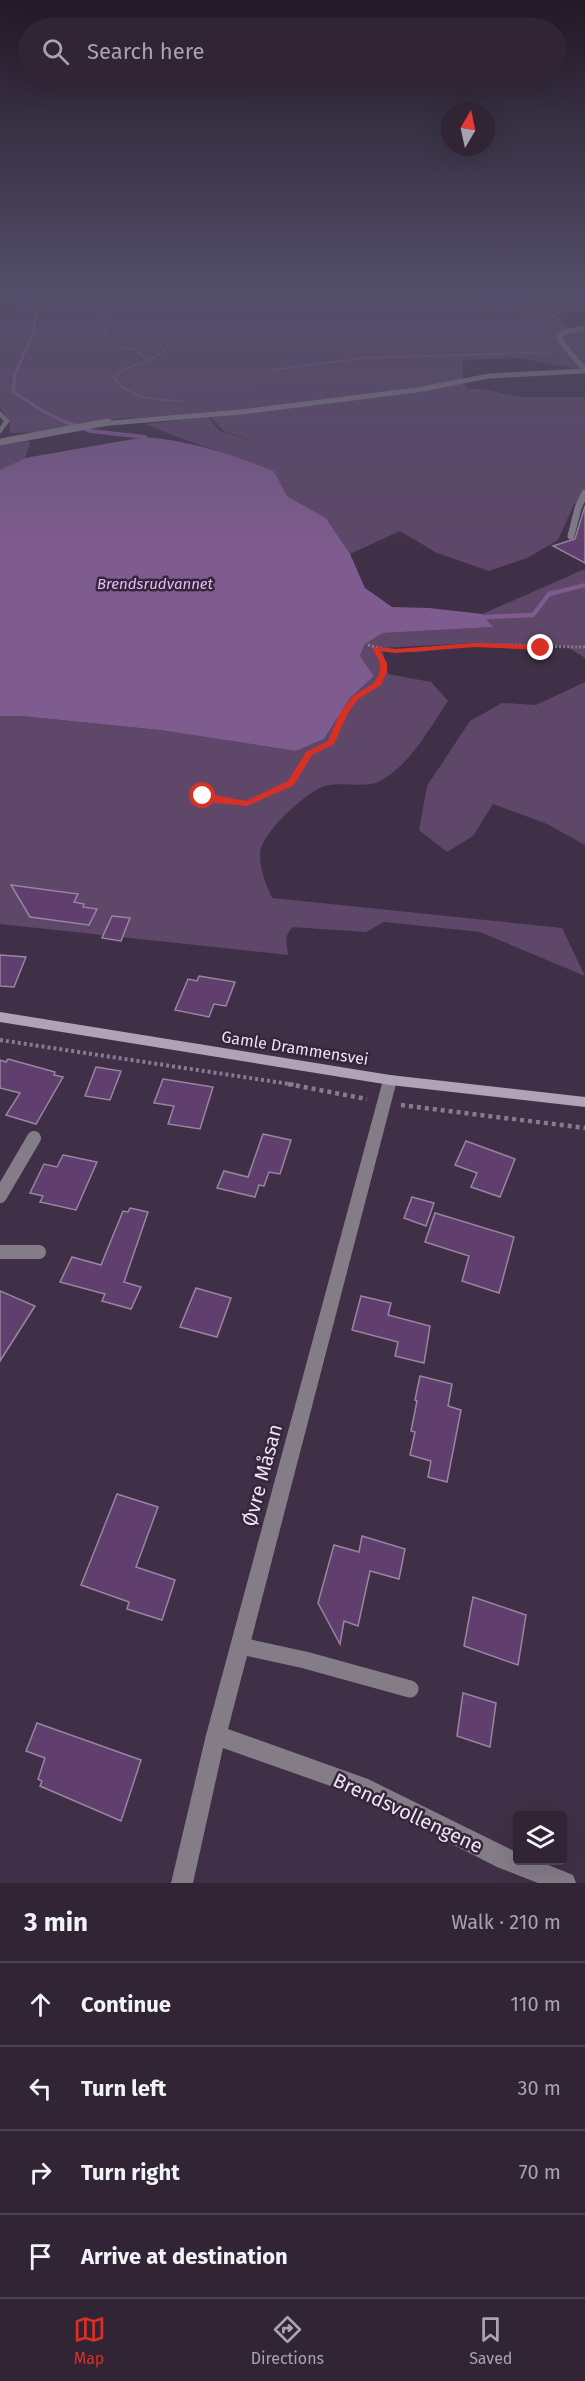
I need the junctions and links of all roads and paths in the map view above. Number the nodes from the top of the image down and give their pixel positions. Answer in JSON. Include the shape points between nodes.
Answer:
{"nodes":[{"id":1,"x":114,"y":378,"type":"edge"},
{"id":2,"x":479,"y":378,"type":"edge"},
{"id":3,"x":190,"y":403,"type":"dead end"},
{"id":4,"x":0,"y":413,"type":"edge"},
{"id":5,"x":0,"y":432,"type":"edge"},
{"id":6,"x":0,"y":442,"type":"edge"},
{"id":7,"x":585,"y":493,"type":"edge"},
{"id":8,"x":571,"y":536,"type":"dead end"},
{"id":9,"x":368,"y":645,"type":"dead end"},
{"id":10,"x":585,"y":647,"type":"edge"},
{"id":11,"x":375,"y":649,"type":"junction"},
{"id":12,"x":203,"y":796,"type":"dead end"},
{"id":13,"x":0,"y":1017,"type":"edge"},
{"id":14,"x":0,"y":1040,"type":"edge"},
{"id":15,"x":390,"y":1080,"type":"junction"},
{"id":16,"x":383,"y":1102,"type":"junction"},
{"id":17,"x":585,"y":1102,"type":"edge"},
{"id":18,"x":585,"y":1128,"type":"edge"},
{"id":19,"x":34,"y":1138,"type":"dead end"},
{"id":20,"x":0,"y":1196,"type":"edge"},
{"id":21,"x":0,"y":1252,"type":"edge"},
{"id":22,"x":39,"y":1252,"type":"dead end"},
{"id":23,"x":241,"y":1646,"type":"junction"},
{"id":24,"x":410,"y":1689,"type":"dead end"},
{"id":25,"x":216,"y":1735,"type":"junction"},
{"id":26,"x":182,"y":1883,"type":"edge"},
{"id":27,"x":565,"y":1883,"type":"edge"}],
"edges":[{"from":1,"to":3,"type":"path","via":[[124,390],[136,395]]},
{"from":2,"to":6,"type":"lane","via":[[417,390],[252,410],[90,425]]},
{"from":4,"to":5,"type":"street","via":[[8,421]]},
{"from":7,"to":8,"type":"lane"},
{"from":9,"to":11,"type":"path"},
{"from":10,"to":11,"type":"path","via":[[475,645]]},
{"from":11,"to":12,"type":"path","via":[[383,663],[377,685],[356,697],[331,742],[309,754],[291,783],[247,804]]},
{"from":13,"to":15,"type":"main road","name":"Gamle Drammensvei"},
{"from":14,"to":16,"type":"path"},
{"from":15,"to":16,"type":"street","name":"Øvre Måsan"},
{"from":15,"to":17,"type":"main road","name":"Gamle Drammensvei"},
{"from":16,"to":18,"type":"path"},
{"from":16,"to":23,"type":"street","name":"Øvre Måsan"},
{"from":19,"to":20,"type":"lane"},
{"from":21,"to":22,"type":"lane"},
{"from":23,"to":24,"type":"lane"},
{"from":23,"to":25,"type":"street","name":"Øvre Måsan"},
{"from":25,"to":26,"type":"street","name":"Øvre Måsan"},
{"from":25,"to":27,"type":"street","name":"Brendsvollengene","via":[[361,1786],[506,1859]]}]}
